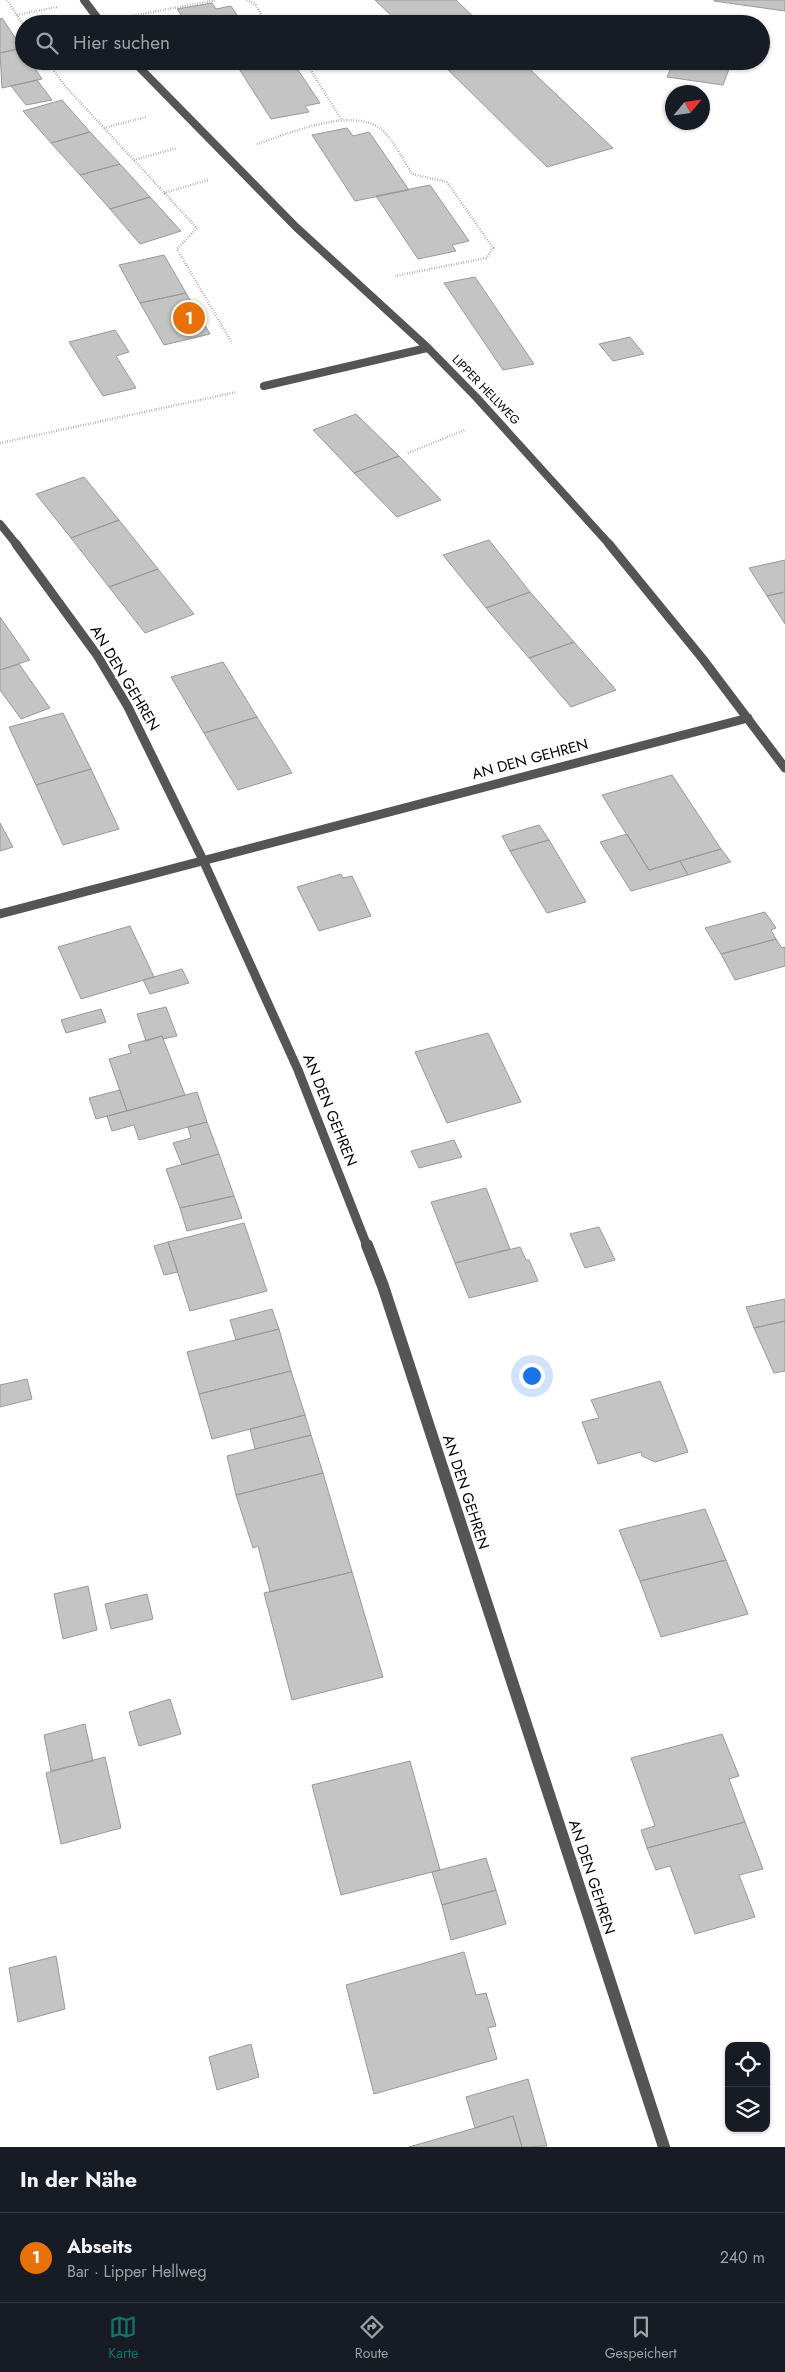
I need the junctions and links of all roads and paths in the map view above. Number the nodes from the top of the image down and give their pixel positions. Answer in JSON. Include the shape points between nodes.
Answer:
{"nodes":[{"id":1,"x":6,"y":0,"type":"edge"},
{"id":2,"x":84,"y":0,"type":"edge"},
{"id":3,"x":218,"y":0,"type":"edge"},
{"id":4,"x":247,"y":0,"type":"edge"},
{"id":5,"x":61,"y":6,"type":"dead end"},
{"id":6,"x":16,"y":15,"type":"edge"},
{"id":7,"x":21,"y":15,"type":"edge"},
{"id":8,"x":95,"y":15,"type":"edge"},
{"id":9,"x":142,"y":15,"type":"edge"},
{"id":10,"x":262,"y":15,"type":"edge"},
{"id":11,"x":53,"y":70,"type":"edge"},
{"id":12,"x":142,"y":70,"type":"edge"},
{"id":13,"x":311,"y":70,"type":"edge"},
{"id":14,"x":150,"y":116,"type":"dead end"},
{"id":15,"x":341,"y":119,"type":"junction"},
{"id":16,"x":104,"y":128,"type":"junction"},
{"id":17,"x":180,"y":148,"type":"dead end"},
{"id":18,"x":223,"y":153,"type":"junction"},
{"id":19,"x":134,"y":160,"type":"junction"},
{"id":20,"x":211,"y":180,"type":"dead end"},
{"id":21,"x":164,"y":193,"type":"junction"},
{"id":22,"x":357,"y":284,"type":"junction"},
{"id":23,"x":232,"y":343,"type":"dead end"},
{"id":24,"x":427,"y":348,"type":"junction"},
{"id":25,"x":264,"y":386,"type":"joint"},
{"id":26,"x":456,"y":434,"type":"dead end"},
{"id":27,"x":0,"y":443,"type":"edge"},
{"id":28,"x":408,"y":454,"type":"dead end"},
{"id":29,"x":0,"y":524,"type":"edge"},
{"id":30,"x":748,"y":718,"type":"junction"},
{"id":31,"x":785,"y":768,"type":"edge"},
{"id":32,"x":203,"y":860,"type":"junction"},
{"id":33,"x":0,"y":914,"type":"edge"},
{"id":34,"x":664,"y":2147,"type":"edge"}],
"edges":[{"from":1,"to":6,"type":"path"},
{"from":2,"to":8,"type":"street"},
{"from":3,"to":9,"type":"path"},
{"from":4,"to":10,"type":"path","via":[[255,4]]},
{"from":5,"to":7,"type":"path"},
{"from":11,"to":16,"type":"path"},
{"from":12,"to":18,"type":"street","name":"LIPPER HELLWEG"},
{"from":13,"to":15,"type":"path"},
{"from":14,"to":16,"type":"path"},
{"from":15,"to":18,"type":"path"},
{"from":15,"to":22,"type":"path","via":[[361,120],[379,128],[412,174],[447,182],[493,248],[486,258]]},
{"from":16,"to":19,"type":"path"},
{"from":17,"to":19,"type":"path"},
{"from":18,"to":22,"type":"street","name":"LIPPER HELLWEG"},
{"from":19,"to":21,"type":"path"},
{"from":20,"to":21,"type":"path"},
{"from":21,"to":23,"type":"path","via":[[197,228],[177,249]]},
{"from":22,"to":24,"type":"street","name":"LIPPER HELLWEG"},
{"from":24,"to":25,"type":"street"},
{"from":24,"to":30,"type":"street","name":"LIPPER HELLWEG","via":[[504,426],[593,525],[663,608]]},
{"from":25,"to":27,"type":"path"},
{"from":26,"to":28,"type":"path"},
{"from":29,"to":32,"type":"street","name":"AN DEN GEHREN","via":[[97,656],[128,707]]},
{"from":30,"to":31,"type":"street","name":"LIPPER HELLWEG"},
{"from":30,"to":32,"type":"street","name":"AN DEN GEHREN"},
{"from":32,"to":33,"type":"street","name":"AN DEN GEHREN"},
{"from":32,"to":34,"type":"street","name":"AN DEN GEHREN","via":[[298,1070],[383,1286]]}]}
